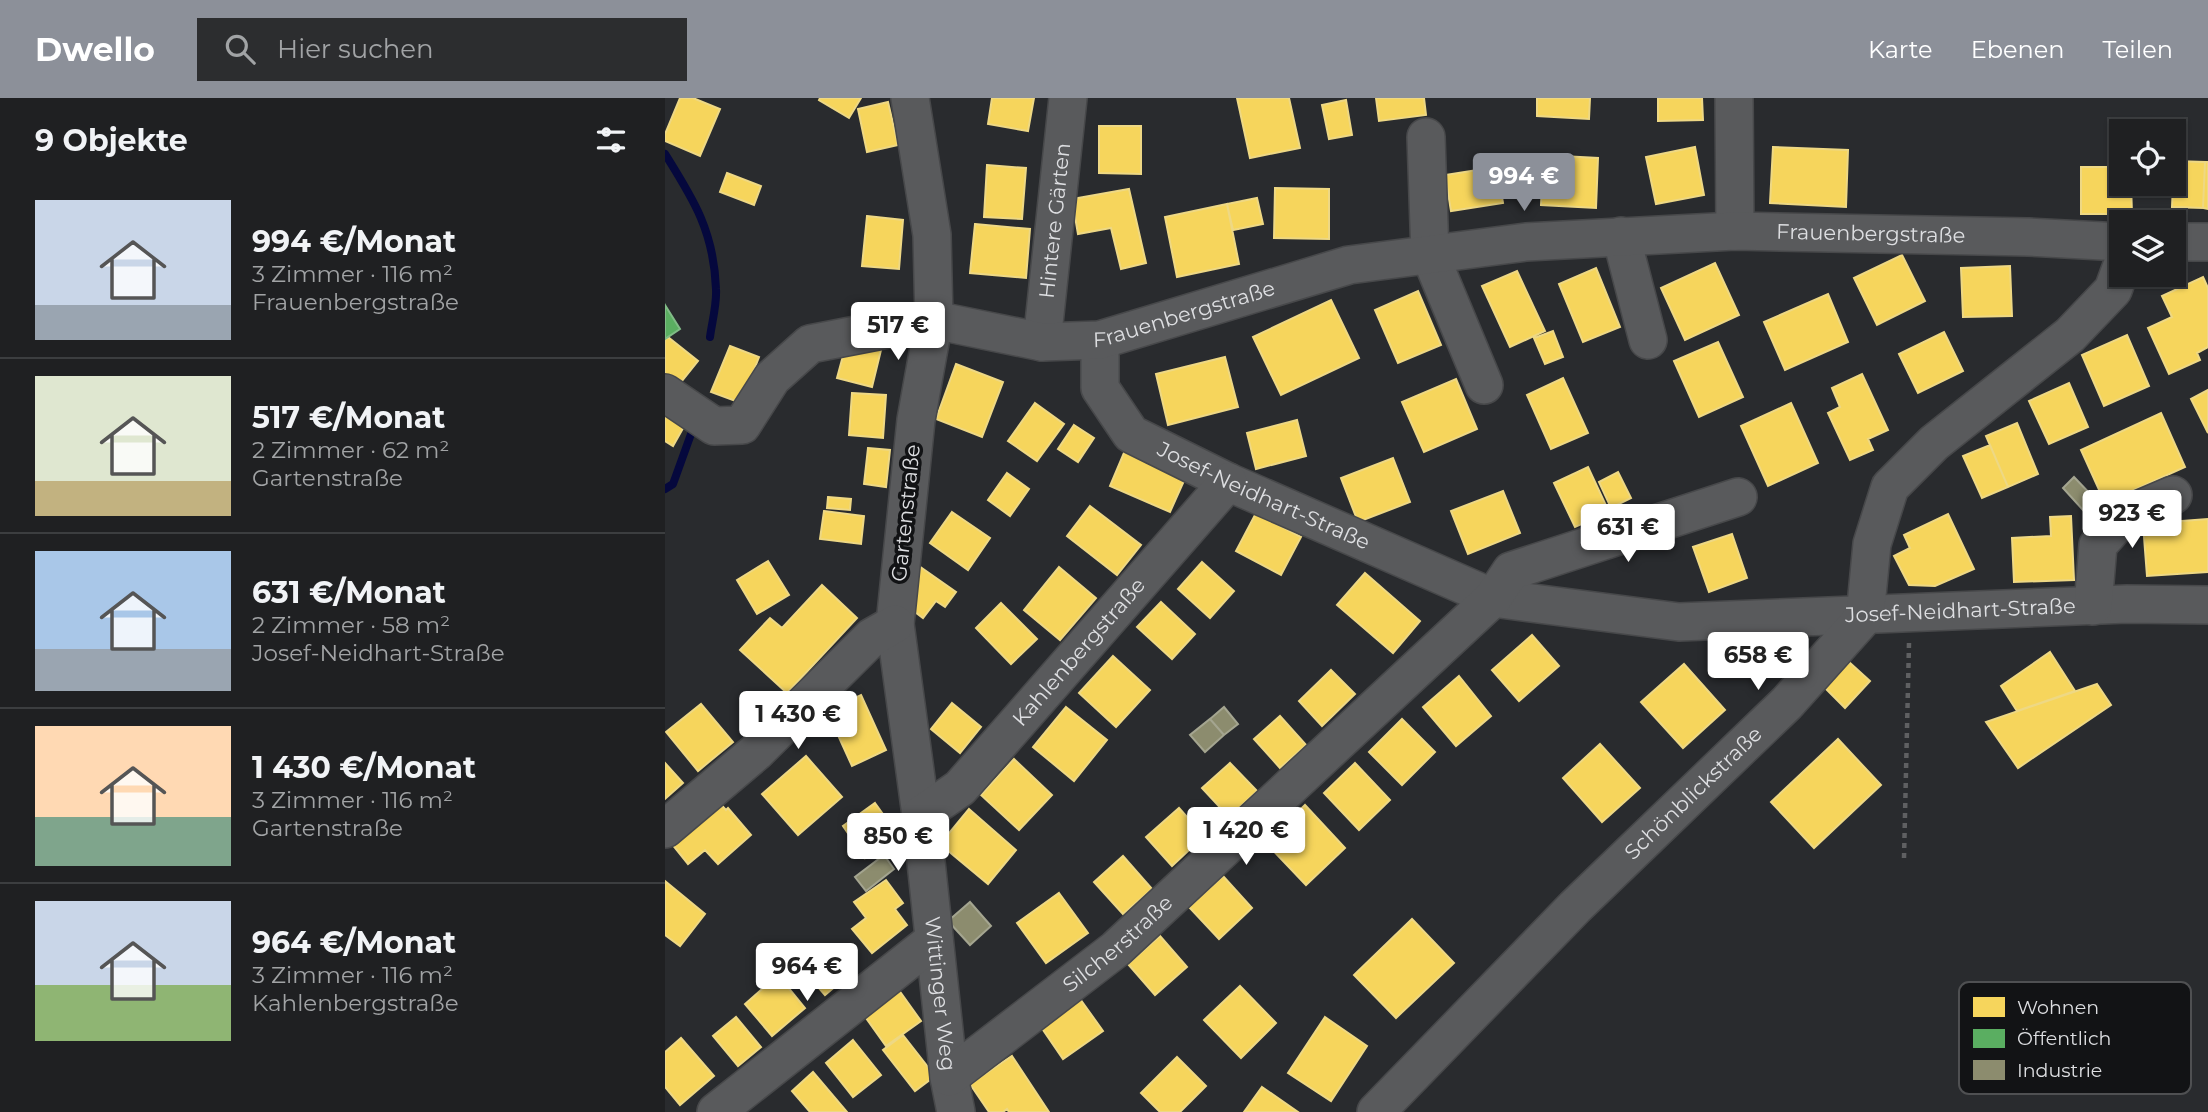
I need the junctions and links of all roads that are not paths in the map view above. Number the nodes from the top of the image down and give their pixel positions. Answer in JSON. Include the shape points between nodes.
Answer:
{"nodes":[{"id":1,"x":910,"y":98,"type":"edge"},
{"id":2,"x":1068,"y":98,"type":"edge"},
{"id":3,"x":1734,"y":98,"type":"edge"},
{"id":4,"x":1426,"y":137,"type":"dead end"},
{"id":5,"x":1735,"y":231,"type":"junction"},
{"id":6,"x":1621,"y":236,"type":"junction"},
{"id":7,"x":2109,"y":241,"type":"edge"},
{"id":8,"x":2186,"y":242,"type":"edge"},
{"id":9,"x":2208,"y":242,"type":"edge"},
{"id":10,"x":1430,"y":255,"type":"junction"},
{"id":11,"x":2114,"y":287,"type":"edge"},
{"id":12,"x":934,"y":320,"type":"junction"},
{"id":13,"x":1100,"y":340,"type":"junction"},
{"id":14,"x":1648,"y":340,"type":"dead end"},
{"id":15,"x":1042,"y":342,"type":"junction"},
{"id":16,"x":1485,"y":385,"type":"dead end"},
{"id":17,"x":665,"y":393,"type":"edge"},
{"id":18,"x":1228,"y":482,"type":"junction"},
{"id":19,"x":2173,"y":495,"type":"dead end"},
{"id":20,"x":1738,"y":497,"type":"dead end"},
{"id":21,"x":1493,"y":598,"type":"junction"},
{"id":22,"x":2208,"y":605,"type":"edge"},
{"id":23,"x":2093,"y":606,"type":"junction"},
{"id":24,"x":1865,"y":616,"type":"junction"},
{"id":25,"x":895,"y":624,"type":"junction"},
{"id":26,"x":921,"y":816,"type":"junction"},
{"id":27,"x":665,"y":829,"type":"edge"},
{"id":28,"x":934,"y":940,"type":"junction"},
{"id":29,"x":953,"y":1095,"type":"edge"},
{"id":30,"x":716,"y":1112,"type":"edge"},
{"id":31,"x":1376,"y":1112,"type":"edge"}],
"edges":[{"from":1,"to":12,"type":"street","name":"Gartenstraße","via":[[932,235]]},
{"from":2,"to":15,"type":"street","name":"Hintere Gärten"},
{"from":3,"to":5,"type":"street"},
{"from":4,"to":10,"type":"street"},
{"from":5,"to":6,"type":"street","name":"Frauenbergstraße"},
{"from":5,"to":7,"type":"street","name":"Frauenbergstraße"},
{"from":6,"to":10,"type":"street","name":"Frauenbergstraße"},
{"from":6,"to":14,"type":"street"},
{"from":8,"to":9,"type":"street"},
{"from":10,"to":13,"type":"street","name":"Frauenbergstraße","via":[[1349,265]]},
{"from":10,"to":16,"type":"street"},
{"from":11,"to":24,"type":"street","via":[[2070,335],[1934,443],[1890,487],[1872,544]]},
{"from":12,"to":15,"type":"street","name":"Frauenbergstraße"},
{"from":12,"to":17,"type":"street","via":[[810,344],[772,378],[742,425],[714,426]]},
{"from":12,"to":25,"type":"street","name":"Gartenstraße","via":[[916,420]]},
{"from":13,"to":15,"type":"street","name":"Frauenbergstraße"},
{"from":13,"to":18,"type":"street","name":"Josef-Neidhart-Straße","via":[[1100,388],[1131,434]]},
{"from":18,"to":21,"type":"street","name":"Josef-Neidhart-Straße"},
{"from":18,"to":26,"type":"street","name":"Kahlenbergstraße","via":[[960,788]]},
{"from":19,"to":23,"type":"street","name":"Josef-Neidhart-Straße","via":[[2124,516],[2098,545]]},
{"from":20,"to":21,"type":"street","via":[[1511,571]]},
{"from":21,"to":24,"type":"street","name":"Josef-Neidhart-Straße","via":[[1679,622]]},
{"from":21,"to":29,"type":"street","name":"Silcherstraße"},
{"from":22,"to":23,"type":"street","name":"Josef-Neidhart-Straße"},
{"from":23,"to":24,"type":"street","name":"Josef-Neidhart-Straße"},
{"from":24,"to":31,"type":"street","name":"Schönblickstraße","via":[[1787,703],[1575,907]]},
{"from":25,"to":26,"type":"street","name":"Wittinger Weg"},
{"from":25,"to":27,"type":"street","via":[[872,637],[756,752]]},
{"from":26,"to":28,"type":"street","name":"Wittinger Weg"},
{"from":28,"to":29,"type":"street","name":"Wittinger Weg"},
{"from":28,"to":30,"type":"street"}]}
